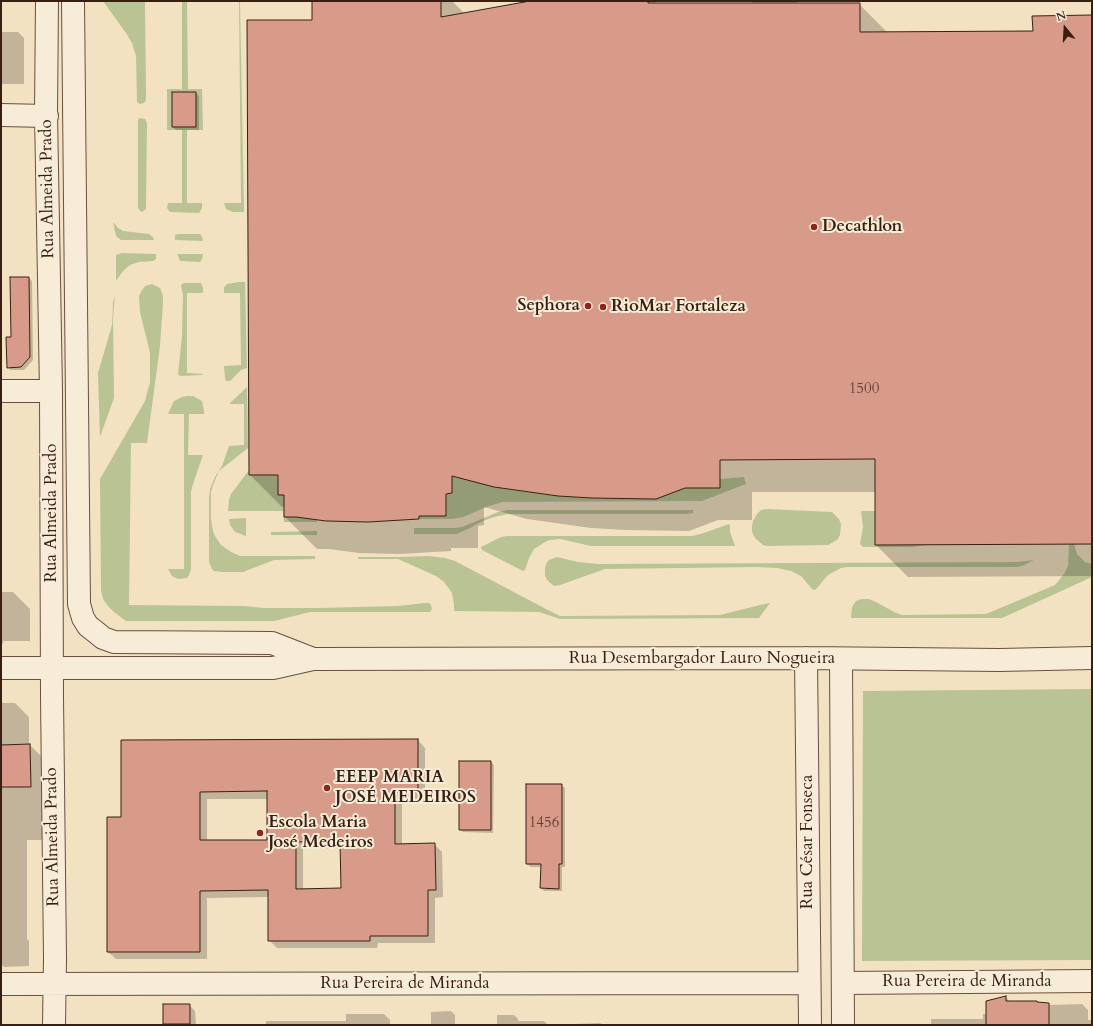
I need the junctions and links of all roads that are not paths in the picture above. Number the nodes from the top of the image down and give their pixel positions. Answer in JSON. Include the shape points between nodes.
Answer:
{"nodes":[{"id":1,"x":47,"y":1,"type":"edge"},
{"id":2,"x":72,"y":1,"type":"edge"},
{"id":3,"x":1,"y":115,"type":"edge"},
{"id":4,"x":46,"y":116,"type":"junction"},
{"id":5,"x":1,"y":391,"type":"edge"},
{"id":6,"x":51,"y":391,"type":"junction"},
{"id":7,"x":83,"y":618,"type":"joint"},
{"id":8,"x":806,"y":658,"type":"junction"},
{"id":9,"x":1092,"y":658,"type":"edge"},
{"id":10,"x":313,"y":659,"type":"junction"},
{"id":11,"x":841,"y":659,"type":"junction"},
{"id":12,"x":1,"y":668,"type":"edge"},
{"id":13,"x":52,"y":668,"type":"junction"},
{"id":14,"x":1092,"y":981,"type":"edge"},
{"id":15,"x":843,"y":983,"type":"junction"},
{"id":16,"x":1,"y":984,"type":"edge"},
{"id":17,"x":55,"y":984,"type":"junction"},
{"id":18,"x":809,"y":984,"type":"junction"},
{"id":19,"x":54,"y":1025,"type":"edge"},
{"id":20,"x":810,"y":1025,"type":"edge"},
{"id":21,"x":843,"y":1025,"type":"edge"}],
"edges":[{"from":1,"to":4,"type":"street","name":"Rua Almeida Prado"},
{"from":2,"to":7,"type":"street","name":"Rua Almeida Prado","via":[[79,604]]},
{"from":3,"to":4,"type":"street"},
{"from":4,"to":6,"type":"street","name":"Rua Almeida Prado"},
{"from":5,"to":6,"type":"street"},
{"from":6,"to":13,"type":"street","name":"Rua Almeida Prado"},
{"from":7,"to":10,"type":"street","name":"Rua Desembargador Lauro Nogueira","via":[[97,634],[114,642],[272,643]]},
{"from":8,"to":10,"type":"street","name":"Rua Desembargador Lauro Nogueira"},
{"from":8,"to":11,"type":"street","name":"Rua Desembargador Lauro Nogueira"},
{"from":8,"to":18,"type":"street","name":"Rua César Fonseca"},
{"from":9,"to":11,"type":"street","name":"Rua Desembargador Lauro Nogueira"},
{"from":10,"to":13,"type":"street","name":"Rua Desembargador Lauro Nogueira","via":[[273,668]]},
{"from":11,"to":15,"type":"street","name":"Rua César Fonseca"},
{"from":12,"to":13,"type":"street","name":"Rua Desembargador Lauro Nogueira"},
{"from":13,"to":17,"type":"street","name":"Rua Almeida Prado"},
{"from":14,"to":15,"type":"street","name":"Rua Pereira de Miranda"},
{"from":15,"to":21,"type":"street","name":"Rua César Fonseca"},
{"from":16,"to":17,"type":"street","name":"Rua Pereira de Miranda"},
{"from":17,"to":18,"type":"street","name":"Rua Pereira de Miranda"},
{"from":17,"to":19,"type":"street","name":"Rua Almeida Prado"},
{"from":18,"to":20,"type":"street","name":"Rua César Fonseca"}]}
